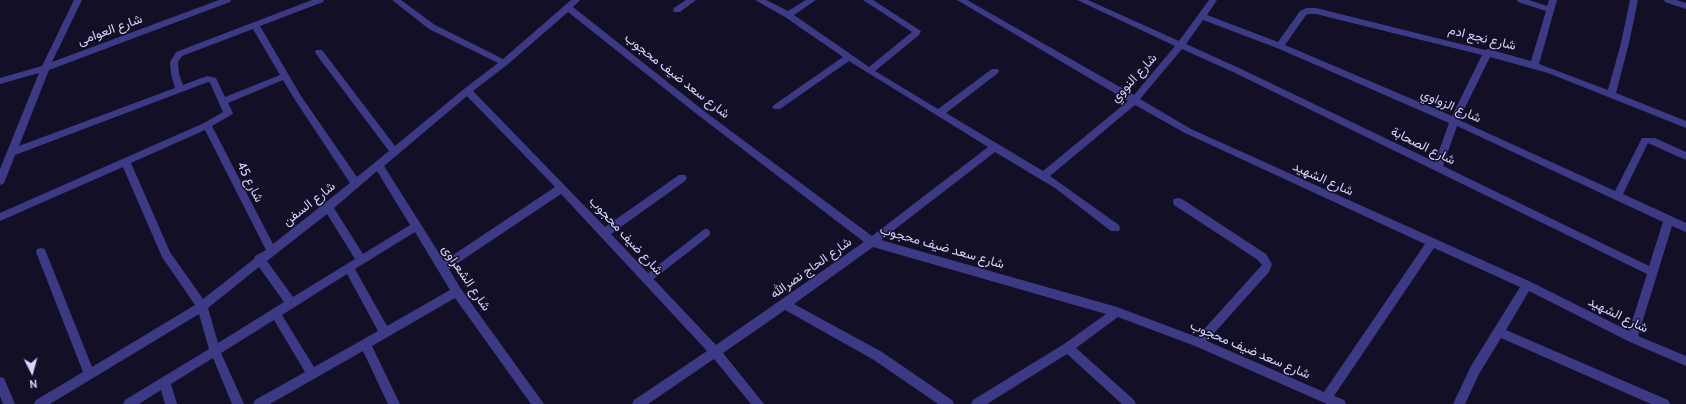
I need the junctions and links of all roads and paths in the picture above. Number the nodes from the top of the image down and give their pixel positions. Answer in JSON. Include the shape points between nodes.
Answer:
{"nodes":[{"id":1,"x":78,"y":0,"type":"edge"},
{"id":2,"x":228,"y":0,"type":"edge"},
{"id":3,"x":320,"y":0,"type":"edge"},
{"id":4,"x":396,"y":0,"type":"edge"},
{"id":5,"x":576,"y":0,"type":"edge"},
{"id":6,"x":692,"y":0,"type":"edge"},
{"id":7,"x":759,"y":0,"type":"edge"},
{"id":8,"x":812,"y":0,"type":"edge"},
{"id":9,"x":867,"y":0,"type":"edge"},
{"id":10,"x":961,"y":0,"type":"edge"},
{"id":11,"x":1081,"y":0,"type":"edge"},
{"id":12,"x":1213,"y":0,"type":"edge"},
{"id":13,"x":1521,"y":0,"type":"edge"},
{"id":14,"x":1552,"y":0,"type":"edge"},
{"id":15,"x":1634,"y":0,"type":"edge"},
{"id":16,"x":1668,"y":0,"type":"edge"},
{"id":17,"x":1686,"y":6,"type":"edge"},
{"id":18,"x":568,"y":8,"type":"junction"},
{"id":19,"x":677,"y":10,"type":"dead end"},
{"id":20,"x":1550,"y":10,"type":"junction"},
{"id":21,"x":788,"y":16,"type":"junction"},
{"id":22,"x":1202,"y":16,"type":"junction"},
{"id":23,"x":256,"y":26,"type":"junction"},
{"id":24,"x":1181,"y":45,"type":"junction"},
{"id":25,"x":1280,"y":46,"type":"junction"},
{"id":26,"x":319,"y":52,"type":"dead end"},
{"id":27,"x":1488,"y":52,"type":"junction"},
{"id":28,"x":848,"y":58,"type":"junction"},
{"id":29,"x":504,"y":63,"type":"junction"},
{"id":30,"x":1534,"y":65,"type":"junction"},
{"id":31,"x":45,"y":68,"type":"junction"},
{"id":32,"x":869,"y":71,"type":"junction"},
{"id":33,"x":995,"y":71,"type":"dead end"},
{"id":34,"x":285,"y":76,"type":"junction"},
{"id":35,"x":0,"y":81,"type":"edge"},
{"id":36,"x":180,"y":90,"type":"junction"},
{"id":37,"x":467,"y":91,"type":"junction"},
{"id":38,"x":1611,"y":94,"type":"junction"},
{"id":39,"x":1134,"y":101,"type":"junction"},
{"id":40,"x":223,"y":102,"type":"junction"},
{"id":41,"x":777,"y":107,"type":"dead end"},
{"id":42,"x":939,"y":113,"type":"junction"},
{"id":43,"x":1454,"y":121,"type":"junction"},
{"id":44,"x":207,"y":125,"type":"junction"},
{"id":45,"x":1686,"y":125,"type":"edge"},
{"id":46,"x":995,"y":147,"type":"junction"},
{"id":47,"x":394,"y":151,"type":"junction"},
{"id":48,"x":11,"y":153,"type":"junction"},
{"id":49,"x":1686,"y":156,"type":"edge"},
{"id":50,"x":125,"y":161,"type":"junction"},
{"id":51,"x":378,"y":164,"type":"junction"},
{"id":52,"x":1438,"y":168,"type":"junction"},
{"id":53,"x":2,"y":171,"type":"edge"},
{"id":54,"x":1043,"y":176,"type":"junction"},
{"id":55,"x":682,"y":178,"type":"dead end"},
{"id":56,"x":0,"y":181,"type":"edge"},
{"id":57,"x":356,"y":183,"type":"junction"},
{"id":58,"x":562,"y":188,"type":"junction"},
{"id":59,"x":1617,"y":196,"type":"junction"},
{"id":60,"x":1178,"y":202,"type":"dead end"},
{"id":61,"x":328,"y":207,"type":"junction"},
{"id":62,"x":0,"y":217,"type":"edge"},
{"id":63,"x":1669,"y":220,"type":"junction"},
{"id":64,"x":415,"y":227,"type":"junction"},
{"id":65,"x":1115,"y":228,"type":"dead end"},
{"id":66,"x":1686,"y":228,"type":"edge"},
{"id":67,"x":604,"y":233,"type":"junction"},
{"id":68,"x":706,"y":233,"type":"dead end"},
{"id":69,"x":872,"y":242,"type":"junction"},
{"id":70,"x":1432,"y":242,"type":"junction"},
{"id":71,"x":271,"y":250,"type":"junction"},
{"id":72,"x":41,"y":252,"type":"dead end"},
{"id":73,"x":259,"y":259,"type":"junction"},
{"id":74,"x":361,"y":260,"type":"junction"},
{"id":75,"x":349,"y":268,"type":"junction"},
{"id":76,"x":442,"y":268,"type":"junction"},
{"id":77,"x":1652,"y":272,"type":"junction"},
{"id":78,"x":647,"y":279,"type":"junction"},
{"id":79,"x":1527,"y":285,"type":"junction"},
{"id":80,"x":457,"y":292,"type":"junction"},
{"id":81,"x":291,"y":303,"type":"junction"},
{"id":82,"x":785,"y":304,"type":"junction"},
{"id":83,"x":202,"y":306,"type":"junction"},
{"id":84,"x":1117,"y":312,"type":"junction"},
{"id":85,"x":275,"y":313,"type":"junction"},
{"id":86,"x":385,"y":332,"type":"junction"},
{"id":87,"x":1499,"y":332,"type":"junction"},
{"id":88,"x":1632,"y":338,"type":"junction"},
{"id":89,"x":365,"y":343,"type":"junction"},
{"id":90,"x":1199,"y":343,"type":"junction"},
{"id":91,"x":1068,"y":348,"type":"junction"},
{"id":92,"x":215,"y":351,"type":"junction"},
{"id":93,"x":715,"y":352,"type":"junction"},
{"id":94,"x":1686,"y":360,"type":"edge"},
{"id":95,"x":89,"y":374,"type":"junction"},
{"id":96,"x":312,"y":374,"type":"junction"},
{"id":97,"x":0,"y":382,"type":"edge"},
{"id":98,"x":165,"y":382,"type":"junction"},
{"id":99,"x":1327,"y":397,"type":"junction"},
{"id":100,"x":51,"y":401,"type":"edge"},
{"id":101,"x":8,"y":404,"type":"edge"},
{"id":102,"x":40,"y":404,"type":"edge"},
{"id":103,"x":129,"y":404,"type":"edge"},
{"id":104,"x":171,"y":404,"type":"edge"},
{"id":105,"x":238,"y":404,"type":"edge"},
{"id":106,"x":259,"y":404,"type":"edge"},
{"id":107,"x":394,"y":404,"type":"edge"},
{"id":108,"x":538,"y":404,"type":"edge"},
{"id":109,"x":638,"y":404,"type":"edge"},
{"id":110,"x":758,"y":404,"type":"edge"},
{"id":111,"x":948,"y":404,"type":"edge"},
{"id":112,"x":977,"y":404,"type":"edge"},
{"id":113,"x":1130,"y":404,"type":"edge"},
{"id":114,"x":1340,"y":404,"type":"edge"},
{"id":115,"x":1459,"y":404,"type":"edge"},
{"id":116,"x":1664,"y":404,"type":"edge"}],
"edges":[{"from":1,"to":31,"type":"street"},
{"from":2,"to":31,"type":"street","name":"شارع العوامى"},
{"from":3,"to":23,"type":"street"},
{"from":4,"to":29,"type":"street","via":[[432,27]]},
{"from":5,"to":18,"type":"street","name":"شارع السفن"},
{"from":6,"to":19,"type":"street"},
{"from":7,"to":21,"type":"street"},
{"from":8,"to":21,"type":"street"},
{"from":9,"to":32,"type":"street","via":[[917,31]]},
{"from":10,"to":39,"type":"street","name":"شارع الشهيد"},
{"from":11,"to":24,"type":"street","name":"شارع الصحابة"},
{"from":12,"to":22,"type":"street","name":"شارع النووي"},
{"from":13,"to":20,"type":"street"},
{"from":14,"to":20,"type":"street"},
{"from":15,"to":38,"type":"street"},
{"from":16,"to":17,"type":"street"},
{"from":18,"to":29,"type":"street","name":"شارع السفن"},
{"from":18,"to":69,"type":"street","name":"شارع سعد ضيف محجوب","via":[[701,113]]},
{"from":20,"to":30,"type":"street"},
{"from":21,"to":28,"type":"street"},
{"from":22,"to":24,"type":"street","name":"شارع النووي"},
{"from":22,"to":25,"type":"street","name":"شارع الزواوي"},
{"from":23,"to":34,"type":"street"},
{"from":23,"to":36,"type":"street","via":[[179,54],[174,62]]},
{"from":24,"to":39,"type":"street","name":"شارع النووي"},
{"from":24,"to":52,"type":"street","name":"شارع الصحابة"},
{"from":25,"to":27,"type":"street","name":"شارع نجع ادم","via":[[1303,13],[1311,10]]},
{"from":25,"to":43,"type":"street","name":"شارع الزواوي"},
{"from":26,"to":47,"type":"street"},
{"from":27,"to":30,"type":"street","name":"شارع نجع ادم"},
{"from":27,"to":43,"type":"street"},
{"from":28,"to":32,"type":"street"},
{"from":28,"to":41,"type":"street"},
{"from":29,"to":37,"type":"street","name":"شارع السفن"},
{"from":30,"to":38,"type":"street","name":"شارع نجع ادم"},
{"from":31,"to":35,"type":"street","name":"شارع العوامى"},
{"from":31,"to":48,"type":"street"},
{"from":32,"to":42,"type":"street"},
{"from":33,"to":42,"type":"street"},
{"from":34,"to":40,"type":"street"},
{"from":34,"to":57,"type":"street"},
{"from":36,"to":40,"type":"street","via":[[211,79]]},
{"from":36,"to":48,"type":"street"},
{"from":37,"to":47,"type":"street","name":"شارع السفن"},
{"from":37,"to":58,"type":"street","name":"شارع ضيف محجوب"},
{"from":38,"to":45,"type":"street","name":"شارع نجع ادم"},
{"from":39,"to":54,"type":"street","name":"شارع النووي"},
{"from":39,"to":70,"type":"street","name":"شارع الشهيد","via":[[1241,156]]},
{"from":40,"to":44,"type":"street","via":[[228,113]]},
{"from":42,"to":46,"type":"street"},
{"from":43,"to":52,"type":"street"},
{"from":43,"to":59,"type":"street","name":"شارع الزواوي"},
{"from":44,"to":50,"type":"street"},
{"from":44,"to":71,"type":"street","name":"شارع 45"},
{"from":46,"to":54,"type":"street"},
{"from":46,"to":69,"type":"street","name":"شارع الحاج نصرالله"},
{"from":47,"to":51,"type":"street","name":"شارع السفن"},
{"from":48,"to":53,"type":"street"},
{"from":49,"to":59,"type":"street","via":[[1651,140],[1645,140]]},
{"from":50,"to":62,"type":"street"},
{"from":50,"to":83,"type":"street","via":[[166,254]]},
{"from":51,"to":57,"type":"street","name":"شارع السفن"},
{"from":51,"to":64,"type":"street","name":"شارع الشعراوى"},
{"from":52,"to":77,"type":"street","name":"شارع الصحابة"},
{"from":53,"to":56,"type":"street"},
{"from":54,"to":65,"type":"street"},
{"from":55,"to":67,"type":"street"},
{"from":57,"to":61,"type":"street","name":"شارع السفن"},
{"from":58,"to":67,"type":"street","name":"شارع ضيف محجوب"},
{"from":58,"to":76,"type":"street"},
{"from":59,"to":63,"type":"street","name":"شارع الزواوي"},
{"from":60,"to":90,"type":"street","via":[[1262,257],[1266,264],[1265,270]]},
{"from":61,"to":71,"type":"street","name":"شارع السفن"},
{"from":61,"to":74,"type":"street"},
{"from":63,"to":66,"type":"street","name":"شارع الزواوي"},
{"from":63,"to":77,"type":"street"},
{"from":64,"to":74,"type":"street"},
{"from":64,"to":76,"type":"street","name":"شارع الشعراوى"},
{"from":67,"to":78,"type":"street","name":"شارع ضيف محجوب"},
{"from":68,"to":78,"type":"lane"},
{"from":69,"to":82,"type":"street","name":"شارع الحاج نصرالله"},
{"from":69,"to":84,"type":"street","name":"شارع سعد ضيف محجوب"},
{"from":70,"to":79,"type":"street","name":"شارع الشهيد"},
{"from":70,"to":99,"type":"street"},
{"from":71,"to":73,"type":"street","name":"شارع السفن"},
{"from":72,"to":95,"type":"street"},
{"from":73,"to":81,"type":"street"},
{"from":73,"to":83,"type":"street","name":"شارع السفن"},
{"from":74,"to":75,"type":"street"},
{"from":75,"to":81,"type":"street"},
{"from":75,"to":86,"type":"street"},
{"from":76,"to":80,"type":"street","name":"شارع الشعراوى"},
{"from":77,"to":88,"type":"street"},
{"from":78,"to":93,"type":"street","name":"شارع ضيف محجوب"},
{"from":79,"to":87,"type":"street"},
{"from":79,"to":88,"type":"street","name":"شارع الشهيد"},
{"from":80,"to":86,"type":"street"},
{"from":80,"to":108,"type":"street","name":"شارع الشعراوى"},
{"from":81,"to":85,"type":"street"},
{"from":82,"to":93,"type":"street","name":"شارع الحاج نصرالله"},
{"from":82,"to":111,"type":"street","via":[[878,356]]},
{"from":83,"to":92,"type":"street"},
{"from":83,"to":95,"type":"street","name":"شارع السفن"},
{"from":84,"to":90,"type":"street","name":"شارع سعد ضيف محجوب"},
{"from":84,"to":91,"type":"street"},
{"from":85,"to":92,"type":"street"},
{"from":85,"to":96,"type":"street"},
{"from":86,"to":89,"type":"street"},
{"from":87,"to":115,"type":"street","via":[[1475,370]]},
{"from":87,"to":116,"type":"street"},
{"from":88,"to":94,"type":"street","name":"شارع الشهيد"},
{"from":89,"to":96,"type":"street"},
{"from":89,"to":107,"type":"street"},
{"from":90,"to":99,"type":"street","name":"شارع سعد ضيف محجوب"},
{"from":91,"to":112,"type":"street"},
{"from":91,"to":113,"type":"street"},
{"from":92,"to":98,"type":"street"},
{"from":92,"to":105,"type":"street"},
{"from":93,"to":109,"type":"street","name":"شارع الحاج نصرالله"},
{"from":93,"to":110,"type":"street","name":"شارع ضيف محجوب"},
{"from":95,"to":100,"type":"street","name":"شارع السفن"},
{"from":96,"to":106,"type":"street"},
{"from":97,"to":101,"type":"street"},
{"from":98,"to":103,"type":"street"},
{"from":98,"to":104,"type":"street"},
{"from":99,"to":114,"type":"street","name":"شارع سعد ضيف محجوب"},
{"from":100,"to":102,"type":"street","name":"شارع السفن"}]}
